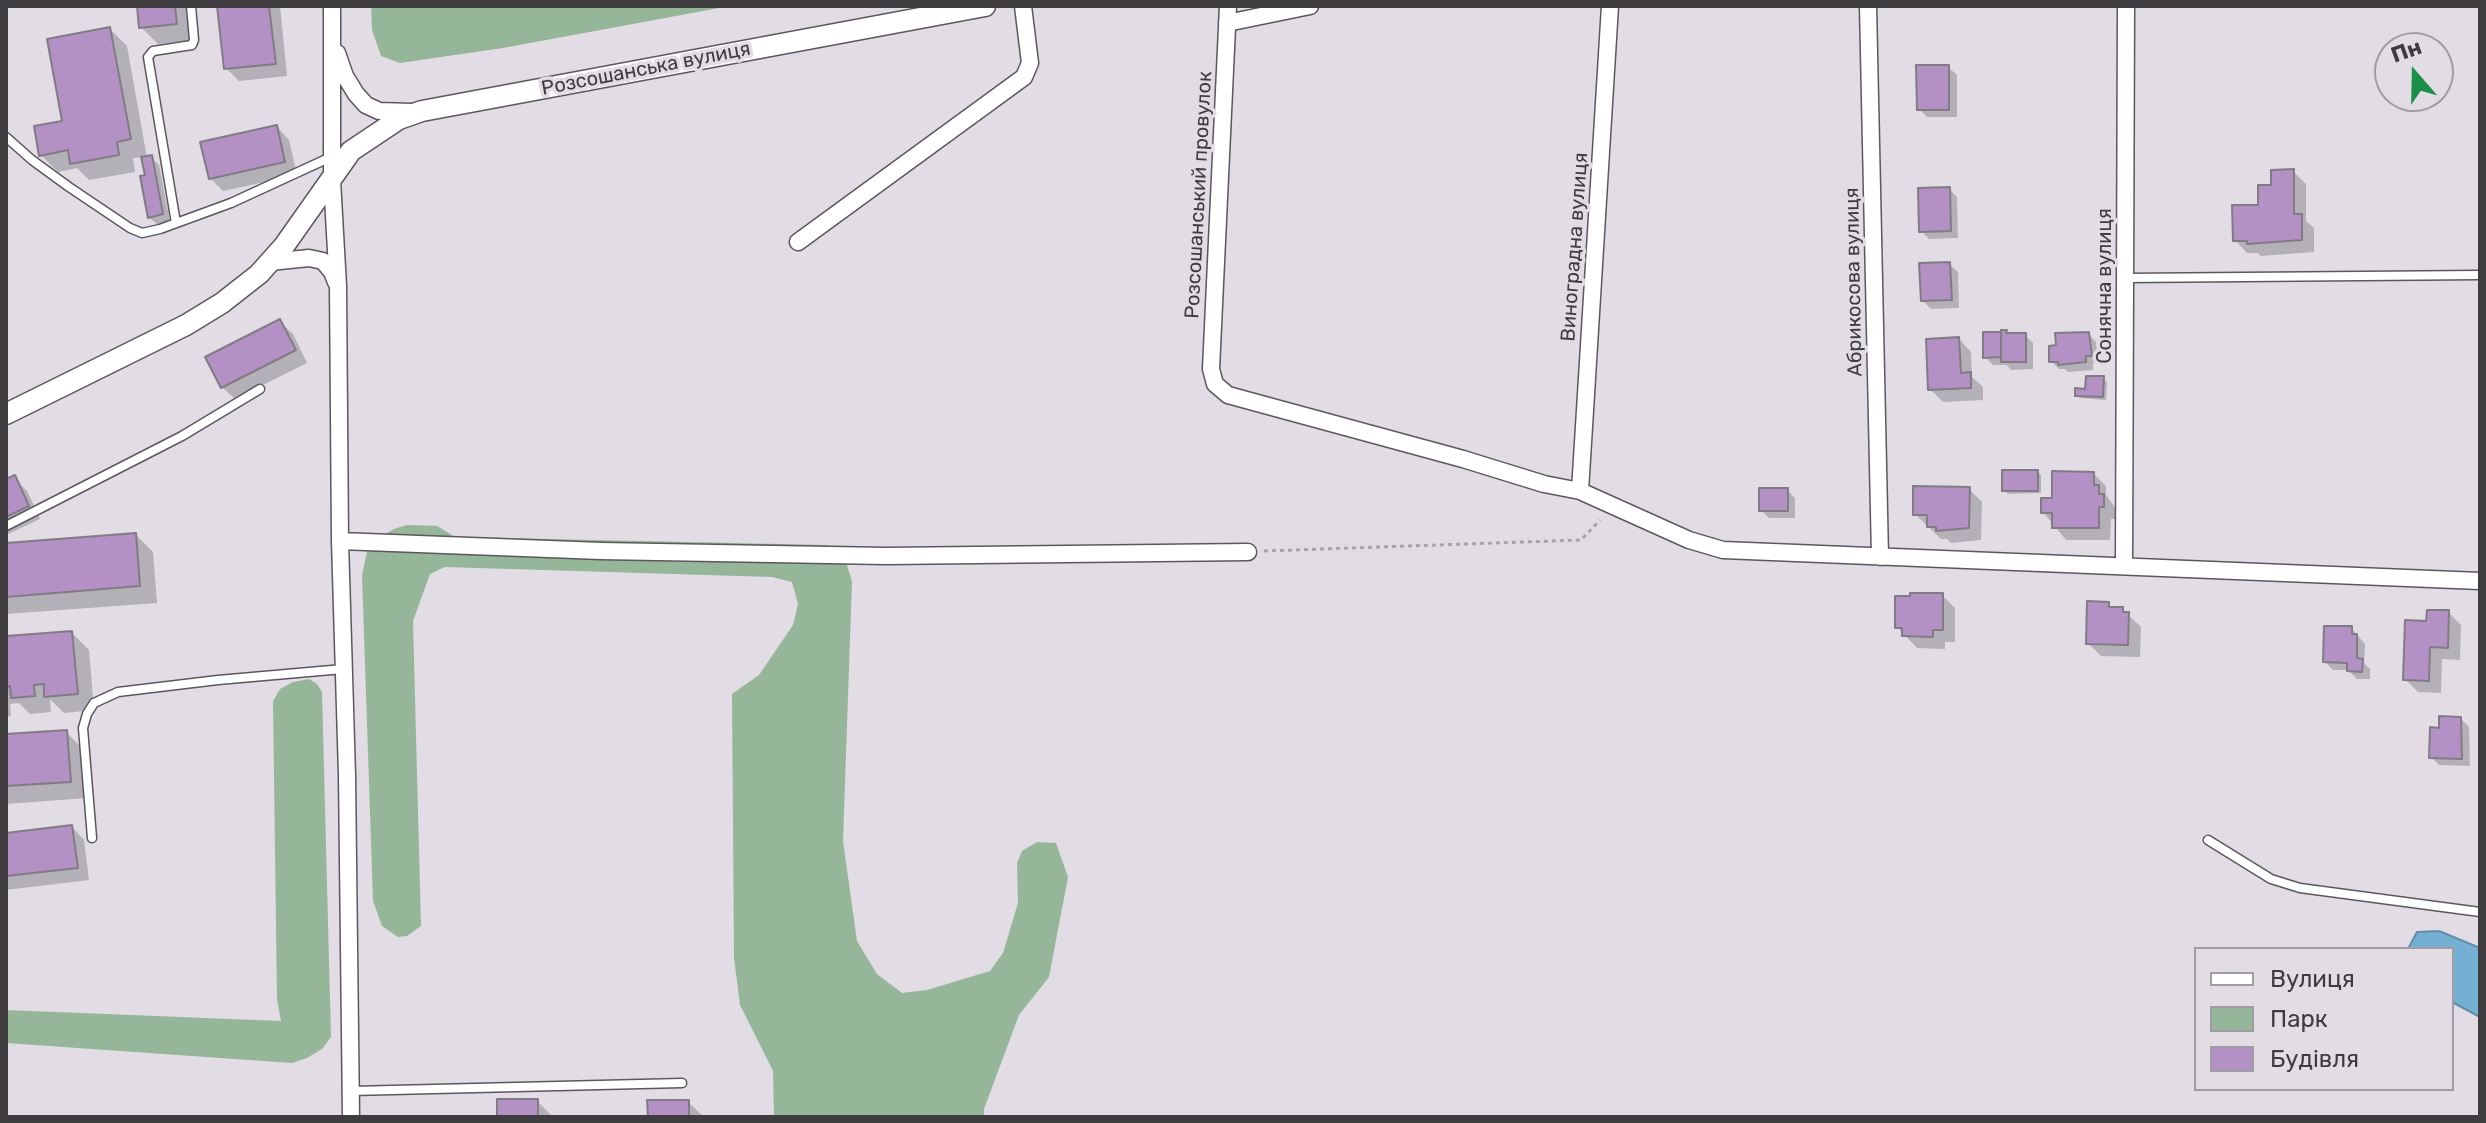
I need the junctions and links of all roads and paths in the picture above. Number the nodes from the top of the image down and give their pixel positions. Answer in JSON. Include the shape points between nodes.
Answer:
{"nodes":[{"id":1,"x":191,"y":6,"type":"edge"},
{"id":2,"x":332,"y":6,"type":"edge"},
{"id":3,"x":985,"y":6,"type":"edge"},
{"id":4,"x":1023,"y":6,"type":"edge"},
{"id":5,"x":1310,"y":6,"type":"edge"},
{"id":6,"x":1610,"y":6,"type":"edge"},
{"id":7,"x":1868,"y":6,"type":"edge"},
{"id":8,"x":2126,"y":6,"type":"edge"},
{"id":9,"x":1228,"y":14,"type":"edge"},
{"id":10,"x":332,"y":40,"type":"junction"},
{"id":11,"x":422,"y":111,"type":"junction"},
{"id":12,"x":6,"y":137,"type":"edge"},
{"id":13,"x":342,"y":153,"type":"junction"},
{"id":14,"x":332,"y":180,"type":"junction"},
{"id":15,"x":176,"y":223,"type":"junction"},
{"id":16,"x":798,"y":242,"type":"dead end"},
{"id":17,"x":270,"y":262,"type":"junction"},
{"id":18,"x":2480,"y":275,"type":"edge"},
{"id":19,"x":2125,"y":278,"type":"junction"},
{"id":20,"x":338,"y":286,"type":"junction"},
{"id":21,"x":260,"y":389,"type":"dead end"},
{"id":22,"x":6,"y":414,"type":"edge"},
{"id":23,"x":1580,"y":491,"type":"junction"},
{"id":24,"x":1601,"y":519,"type":"dead end"},
{"id":25,"x":6,"y":526,"type":"edge"},
{"id":26,"x":340,"y":541,"type":"junction"},
{"id":27,"x":1248,"y":552,"type":"joint"},
{"id":28,"x":1880,"y":557,"type":"junction"},
{"id":29,"x":2124,"y":566,"type":"junction"},
{"id":30,"x":2480,"y":581,"type":"edge"},
{"id":31,"x":343,"y":669,"type":"junction"},
{"id":32,"x":92,"y":838,"type":"dead end"},
{"id":33,"x":2208,"y":840,"type":"dead end"},
{"id":34,"x":2480,"y":912,"type":"edge"},
{"id":35,"x":682,"y":1083,"type":"dead end"},
{"id":36,"x":351,"y":1091,"type":"junction"},
{"id":37,"x":351,"y":1117,"type":"edge"}],
"edges":[{"from":1,"to":15,"type":"lane","via":[[192,45],[153,51],[148,57]]},
{"from":2,"to":10,"type":"street"},
{"from":3,"to":11,"type":"street","name":"Розсошанська вулиця"},
{"from":4,"to":16,"type":"street","via":[[1030,63],[1024,77]]},
{"from":5,"to":9,"type":"street"},
{"from":6,"to":23,"type":"street","name":"Виноградна вулиця"},
{"from":7,"to":28,"type":"street","name":"Абрикосова вулиця"},
{"from":8,"to":19,"type":"street","name":"Сонячна вулиця"},
{"from":9,"to":23,"type":"street","name":"Розсошанський провулок","via":[[1211,369],[1215,384],[1228,395]]},
{"from":10,"to":11,"type":"street","via":[[345,76],[366,105],[391,113]]},
{"from":10,"to":13,"type":"street"},
{"from":11,"to":13,"type":"street","name":"Розсошанська вулиця"},
{"from":12,"to":15,"type":"lane","via":[[130,228],[142,233]]},
{"from":13,"to":14,"type":"street","name":"Розсошанська вулиця"},
{"from":13,"to":15,"type":"lane"},
{"from":14,"to":17,"type":"street","name":"Розсошанська вулиця"},
{"from":14,"to":20,"type":"street"},
{"from":17,"to":20,"type":"street","via":[[323,261]]},
{"from":17,"to":22,"type":"street","name":"Розсошанська вулиця","via":[[186,325]]},
{"from":18,"to":19,"type":"lane"},
{"from":19,"to":29,"type":"street","name":"Сонячна вулиця"},
{"from":20,"to":26,"type":"street"},
{"from":21,"to":25,"type":"lane","via":[[182,436]]},
{"from":23,"to":28,"type":"street","via":[[1723,550]]},
{"from":24,"to":27,"type":"path","via":[[1581,540]]},
{"from":26,"to":27,"type":"street","via":[[886,556]]},
{"from":26,"to":31,"type":"street"},
{"from":28,"to":29,"type":"street"},
{"from":29,"to":30,"type":"street"},
{"from":31,"to":32,"type":"lane","via":[[118,692],[94,703],[83,728]]},
{"from":31,"to":36,"type":"street"},
{"from":33,"to":34,"type":"lane","via":[[2271,879],[2300,888]]},
{"from":35,"to":36,"type":"lane"},
{"from":36,"to":37,"type":"street"}]}
